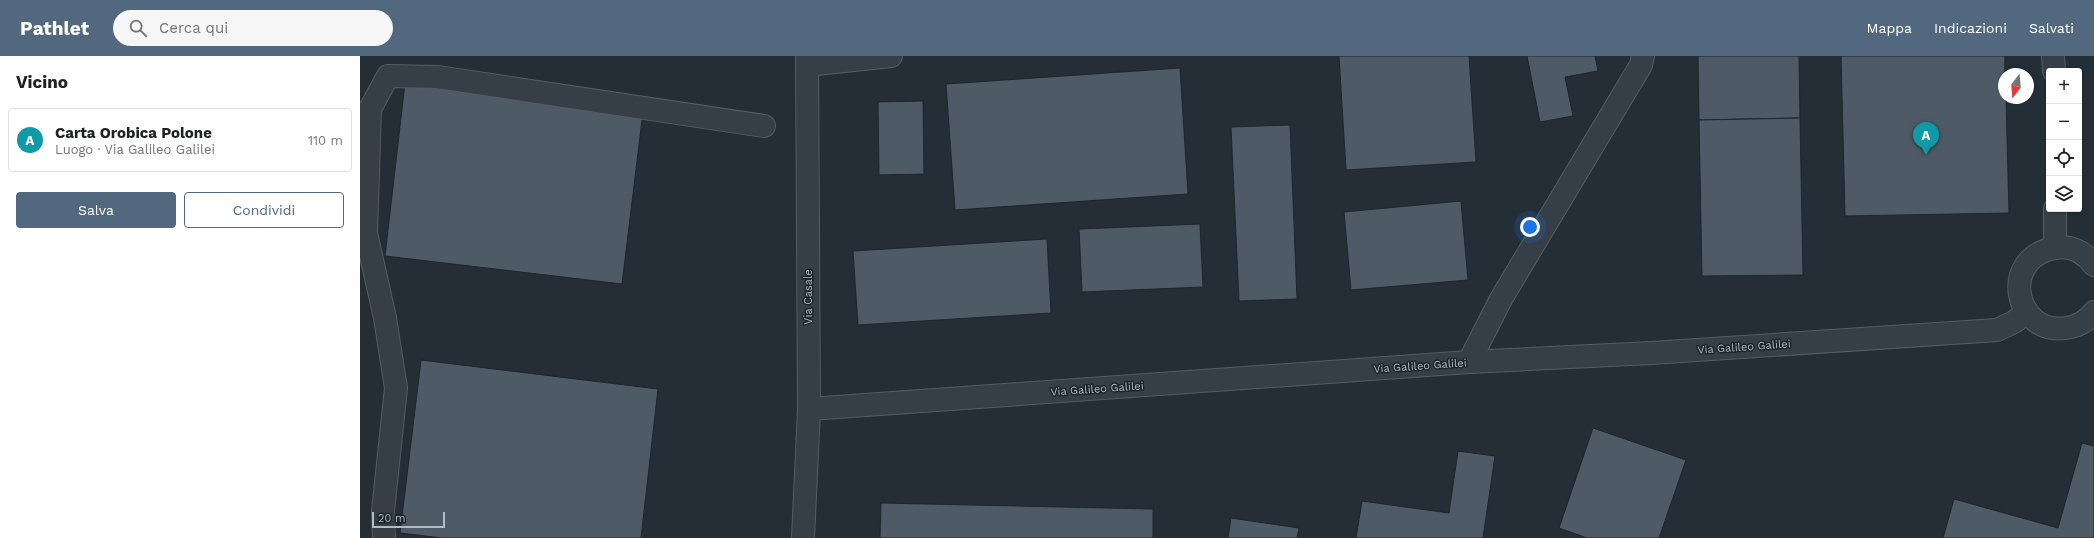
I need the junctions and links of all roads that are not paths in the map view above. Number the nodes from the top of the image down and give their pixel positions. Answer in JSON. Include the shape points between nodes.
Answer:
{"nodes":[{"id":1,"x":891,"y":56,"type":"edge"},
{"id":2,"x":1643,"y":56,"type":"edge"},
{"id":3,"x":2053,"y":56,"type":"edge"},
{"id":4,"x":807,"y":61,"type":"edge"},
{"id":5,"x":2054,"y":68,"type":"edge"},
{"id":6,"x":764,"y":126,"type":"dead end"},
{"id":7,"x":2055,"y":212,"type":"edge"},
{"id":8,"x":2055,"y":248,"type":"junction"},
{"id":9,"x":2094,"y":265,"type":"edge"},
{"id":10,"x":2027,"y":312,"type":"junction"},
{"id":11,"x":2092,"y":316,"type":"edge"},
{"id":12,"x":1469,"y":362,"type":"junction"},
{"id":13,"x":809,"y":409,"type":"junction"},
{"id":14,"x":384,"y":538,"type":"edge"},
{"id":15,"x":803,"y":538,"type":"edge"}],
"edges":[{"from":1,"to":4,"type":"street"},
{"from":2,"to":12,"type":"street","via":[[1641,65],[1501,299]]},
{"from":3,"to":5,"type":"street"},
{"from":4,"to":13,"type":"street","name":"Via Casale"},
{"from":6,"to":14,"type":"street","via":[[438,77],[388,76],[370,109],[366,233],[385,318],[396,388],[383,511]]},
{"from":7,"to":8,"type":"street"},
{"from":8,"to":9,"type":"street","via":[[2066,246],[2086,254]]},
{"from":8,"to":10,"type":"street","via":[[2042,250],[2030,259],[2021,272],[2020,296]]},
{"from":10,"to":11,"type":"street","via":[[2036,322],[2057,329],[2078,326]]},
{"from":10,"to":12,"type":"street","name":"Via Galileo Galilei","via":[[1997,330],[1652,353]]},
{"from":12,"to":13,"type":"street","name":"Via Galileo Galilei"},
{"from":13,"to":15,"type":"street","name":"Via Casale"}]}
